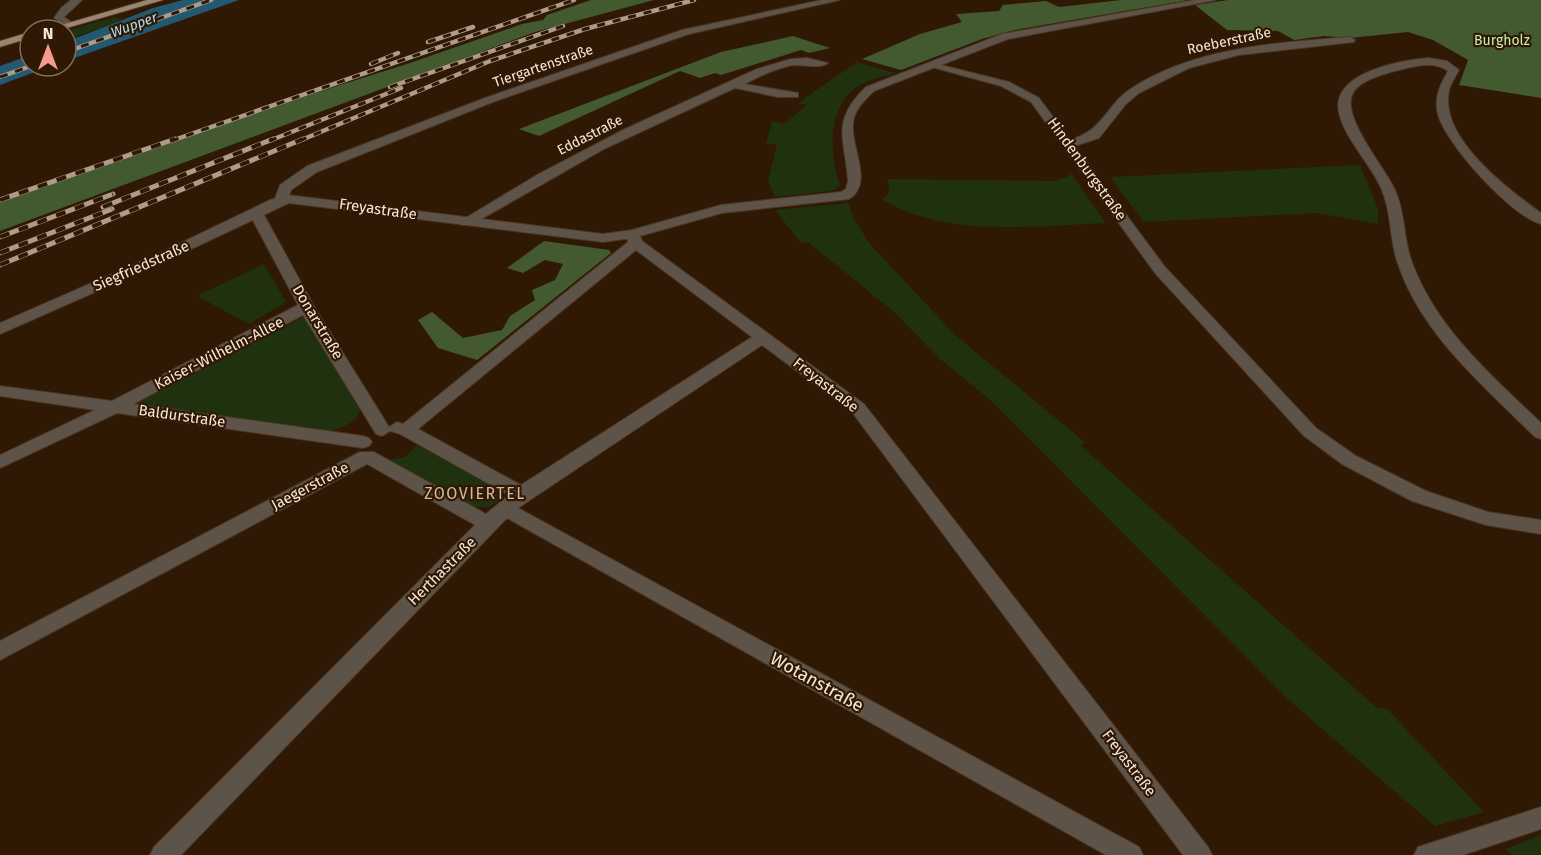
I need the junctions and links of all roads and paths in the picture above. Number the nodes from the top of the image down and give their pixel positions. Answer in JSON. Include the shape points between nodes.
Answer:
{"nodes":[{"id":1,"x":77,"y":0,"type":"edge"},
{"id":2,"x":158,"y":0,"type":"edge"},
{"id":3,"x":778,"y":0,"type":"edge"},
{"id":4,"x":835,"y":0,"type":"edge"},
{"id":5,"x":1210,"y":0,"type":"edge"},
{"id":6,"x":789,"y":9,"type":"junction"},
{"id":7,"x":59,"y":18,"type":"edge"},
{"id":8,"x":78,"y":22,"type":"edge"},
{"id":9,"x":18,"y":39,"type":"edge"},
{"id":10,"x":1350,"y":40,"type":"dead end"},
{"id":11,"x":0,"y":44,"type":"edge"},
{"id":12,"x":823,"y":63,"type":"dead end"},
{"id":13,"x":933,"y":66,"type":"junction"},
{"id":14,"x":731,"y":84,"type":"junction"},
{"id":15,"x":794,"y":95,"type":"dead end"},
{"id":16,"x":1070,"y":144,"type":"junction"},
{"id":17,"x":281,"y":201,"type":"junction"},
{"id":18,"x":256,"y":213,"type":"junction"},
{"id":19,"x":1541,"y":220,"type":"edge"},
{"id":20,"x":466,"y":222,"type":"junction"},
{"id":21,"x":635,"y":239,"type":"junction"},
{"id":22,"x":308,"y":306,"type":"junction"},
{"id":23,"x":0,"y":329,"type":"edge"},
{"id":24,"x":763,"y":337,"type":"junction"},
{"id":25,"x":0,"y":391,"type":"edge"},
{"id":26,"x":115,"y":407,"type":"junction"},
{"id":27,"x":382,"y":430,"type":"junction"},
{"id":28,"x":406,"y":430,"type":"junction"},
{"id":29,"x":1541,"y":434,"type":"edge"},
{"id":30,"x":365,"y":449,"type":"junction"},
{"id":31,"x":0,"y":462,"type":"edge"},
{"id":32,"x":505,"y":509,"type":"junction"},
{"id":33,"x":1541,"y":527,"type":"edge"},
{"id":34,"x":0,"y":651,"type":"edge"},
{"id":35,"x":1541,"y":818,"type":"edge"},
{"id":36,"x":162,"y":855,"type":"edge"},
{"id":37,"x":1130,"y":855,"type":"edge"},
{"id":38,"x":1199,"y":855,"type":"edge"},
{"id":39,"x":1427,"y":855,"type":"edge"}],
"edges":[{"from":1,"to":7,"type":"street"},
{"from":2,"to":8,"type":"main road"},
{"from":3,"to":6,"type":"street"},
{"from":4,"to":6,"type":"street","name":"Tiergartenstraße"},
{"from":5,"to":13,"type":"street","via":[[1006,36]]},
{"from":6,"to":17,"type":"street","name":"Tiergartenstraße","via":[[686,32],[413,128],[304,173],[285,188]]},
{"from":9,"to":11,"type":"main road"},
{"from":10,"to":16,"type":"street","name":"Roeberstraße","via":[[1251,49],[1185,66],[1135,91],[1095,135]]},
{"from":12,"to":14,"type":"street","name":"Eddastraße","via":[[794,62]]},
{"from":13,"to":16,"type":"street","name":"Hindenburgstraße","via":[[1005,84],[1027,94],[1043,108]]},
{"from":13,"to":21,"type":"street","via":[[870,89],[857,102],[846,134],[856,182],[849,193],[721,209]]},
{"from":14,"to":15,"type":"street"},
{"from":14,"to":20,"type":"street","name":"Eddastraße","via":[[597,148]]},
{"from":16,"to":33,"type":"street","name":"Hindenburgstraße","via":[[1160,270],[1310,432],[1349,460],[1419,496],[1486,518]]},
{"from":17,"to":18,"type":"street","name":"Siegfriedstraße"},
{"from":17,"to":20,"type":"street","name":"Freyastraße","via":[[307,200]]},
{"from":18,"to":22,"type":"street","name":"Donarstraße"},
{"from":18,"to":23,"type":"street","name":"Siegfriedstraße"},
{"from":19,"to":29,"type":"street","via":[[1485,173],[1452,132],[1441,101],[1444,82],[1454,70],[1451,66],[1424,62],[1391,68],[1361,79],[1346,92],[1341,104],[1343,116],[1380,170],[1392,198],[1405,265],[1427,310],[1463,356]]},
{"from":20,"to":21,"type":"street","name":"Freyastraße","via":[[588,238]]},
{"from":21,"to":24,"type":"street","name":"Freyastraße"},
{"from":21,"to":28,"type":"street"},
{"from":22,"to":26,"type":"street","name":"Kaiser-Wilhelm-Allee"},
{"from":22,"to":27,"type":"street","name":"Donarstraße"},
{"from":24,"to":32,"type":"street","name":"Herthastraße"},
{"from":24,"to":38,"type":"street","name":"Freyastraße","via":[[858,408]]},
{"from":25,"to":26,"type":"street","name":"Baldurstraße"},
{"from":26,"to":30,"type":"street","name":"Baldurstraße"},
{"from":26,"to":31,"type":"street","name":"Kaiser-Wilhelm-Allee"},
{"from":27,"to":28,"type":"street"},
{"from":27,"to":30,"type":"street","name":"Jaegerstraße"},
{"from":28,"to":32,"type":"street","name":"Wotanstraße"},
{"from":30,"to":32,"type":"street","name":"Wotanstraße"},
{"from":30,"to":34,"type":"street","name":"Jaegerstraße"},
{"from":32,"to":36,"type":"street","name":"Herthastraße"},
{"from":32,"to":37,"type":"street","name":"Wotanstraße"},
{"from":35,"to":39,"type":"street"}]}
